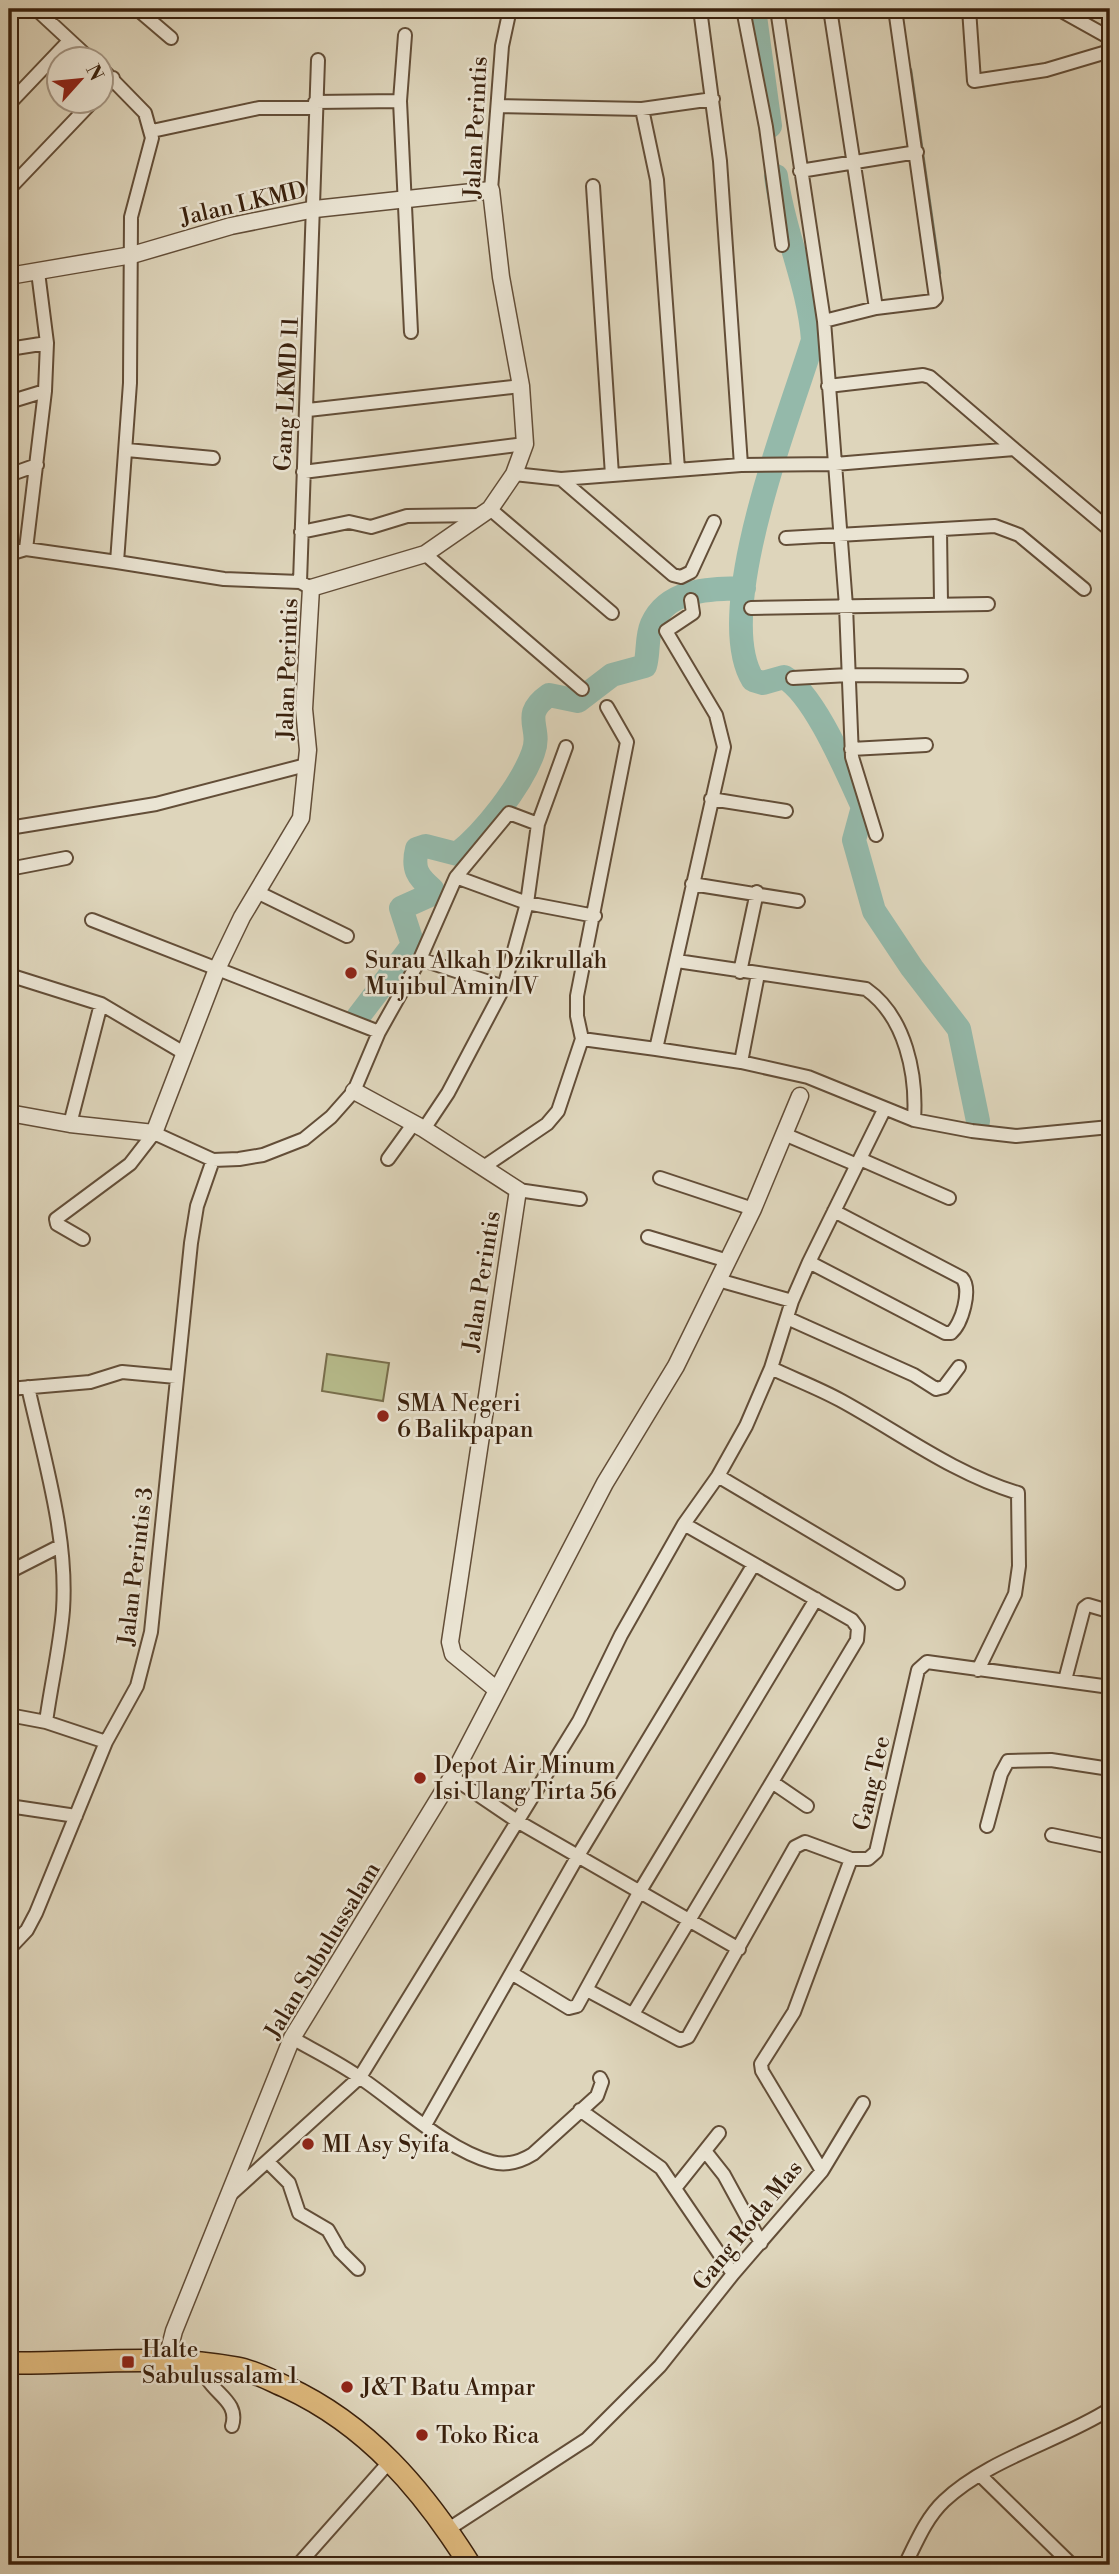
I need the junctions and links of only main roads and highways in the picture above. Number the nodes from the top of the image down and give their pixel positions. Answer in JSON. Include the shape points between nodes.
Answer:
{"nodes":[{"id":1,"x":9,"y":2363,"type":"edge"},
{"id":2,"x":470,"y":2565,"type":"edge"}],
"edges":[{"from":1,"to":2,"type":"highway","via":[[203,2363],[240,2368],[303,2395],[391,2460]]}]}
